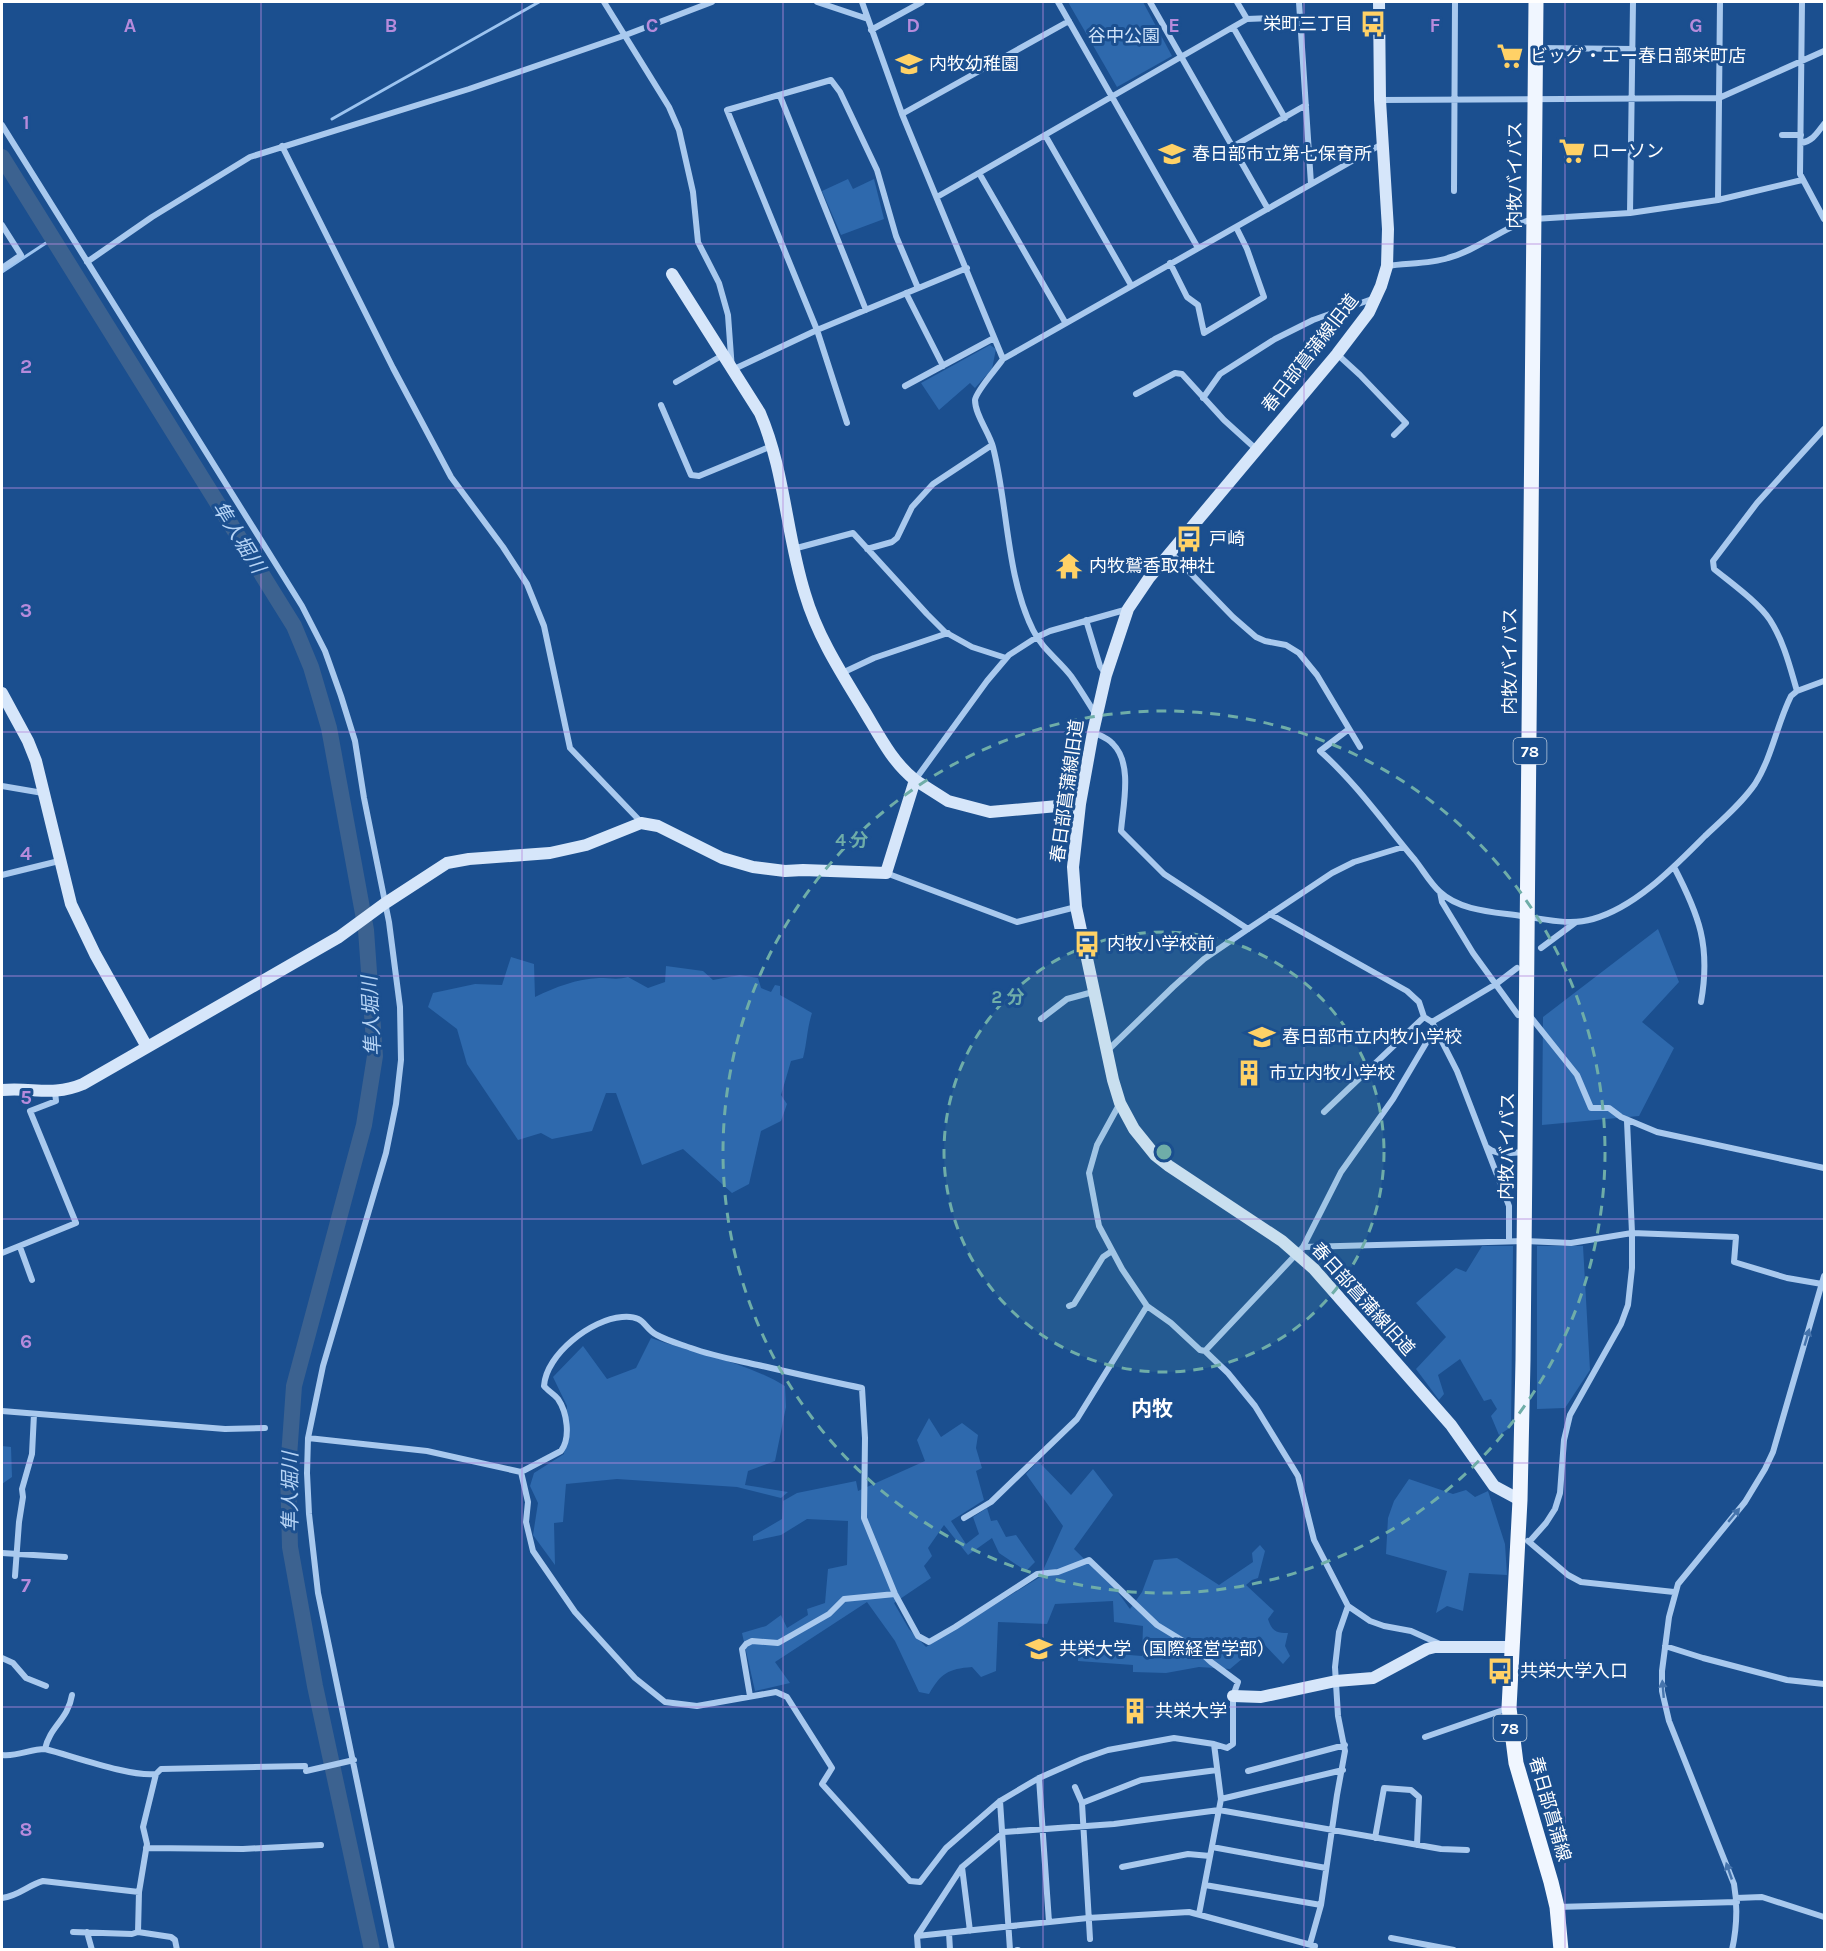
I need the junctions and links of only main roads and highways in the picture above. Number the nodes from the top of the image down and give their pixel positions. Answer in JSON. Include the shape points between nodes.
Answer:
{"nodes":[{"id":1,"x":1536,"y":2,"type":"edge"},
{"id":2,"x":1520,"y":1500,"type":"joint"},
{"id":3,"x":1561,"y":1950,"type":"edge"}],
"edges":[{"from":1,"to":2,"type":"main road","name":"内牧バイパス","number":"78"},
{"from":2,"to":3,"type":"main road","name":"春日部菖蒲線","number":"78","via":[[1524,1541],[1509,1708],[1516,1763],[1557,1907]]}]}
